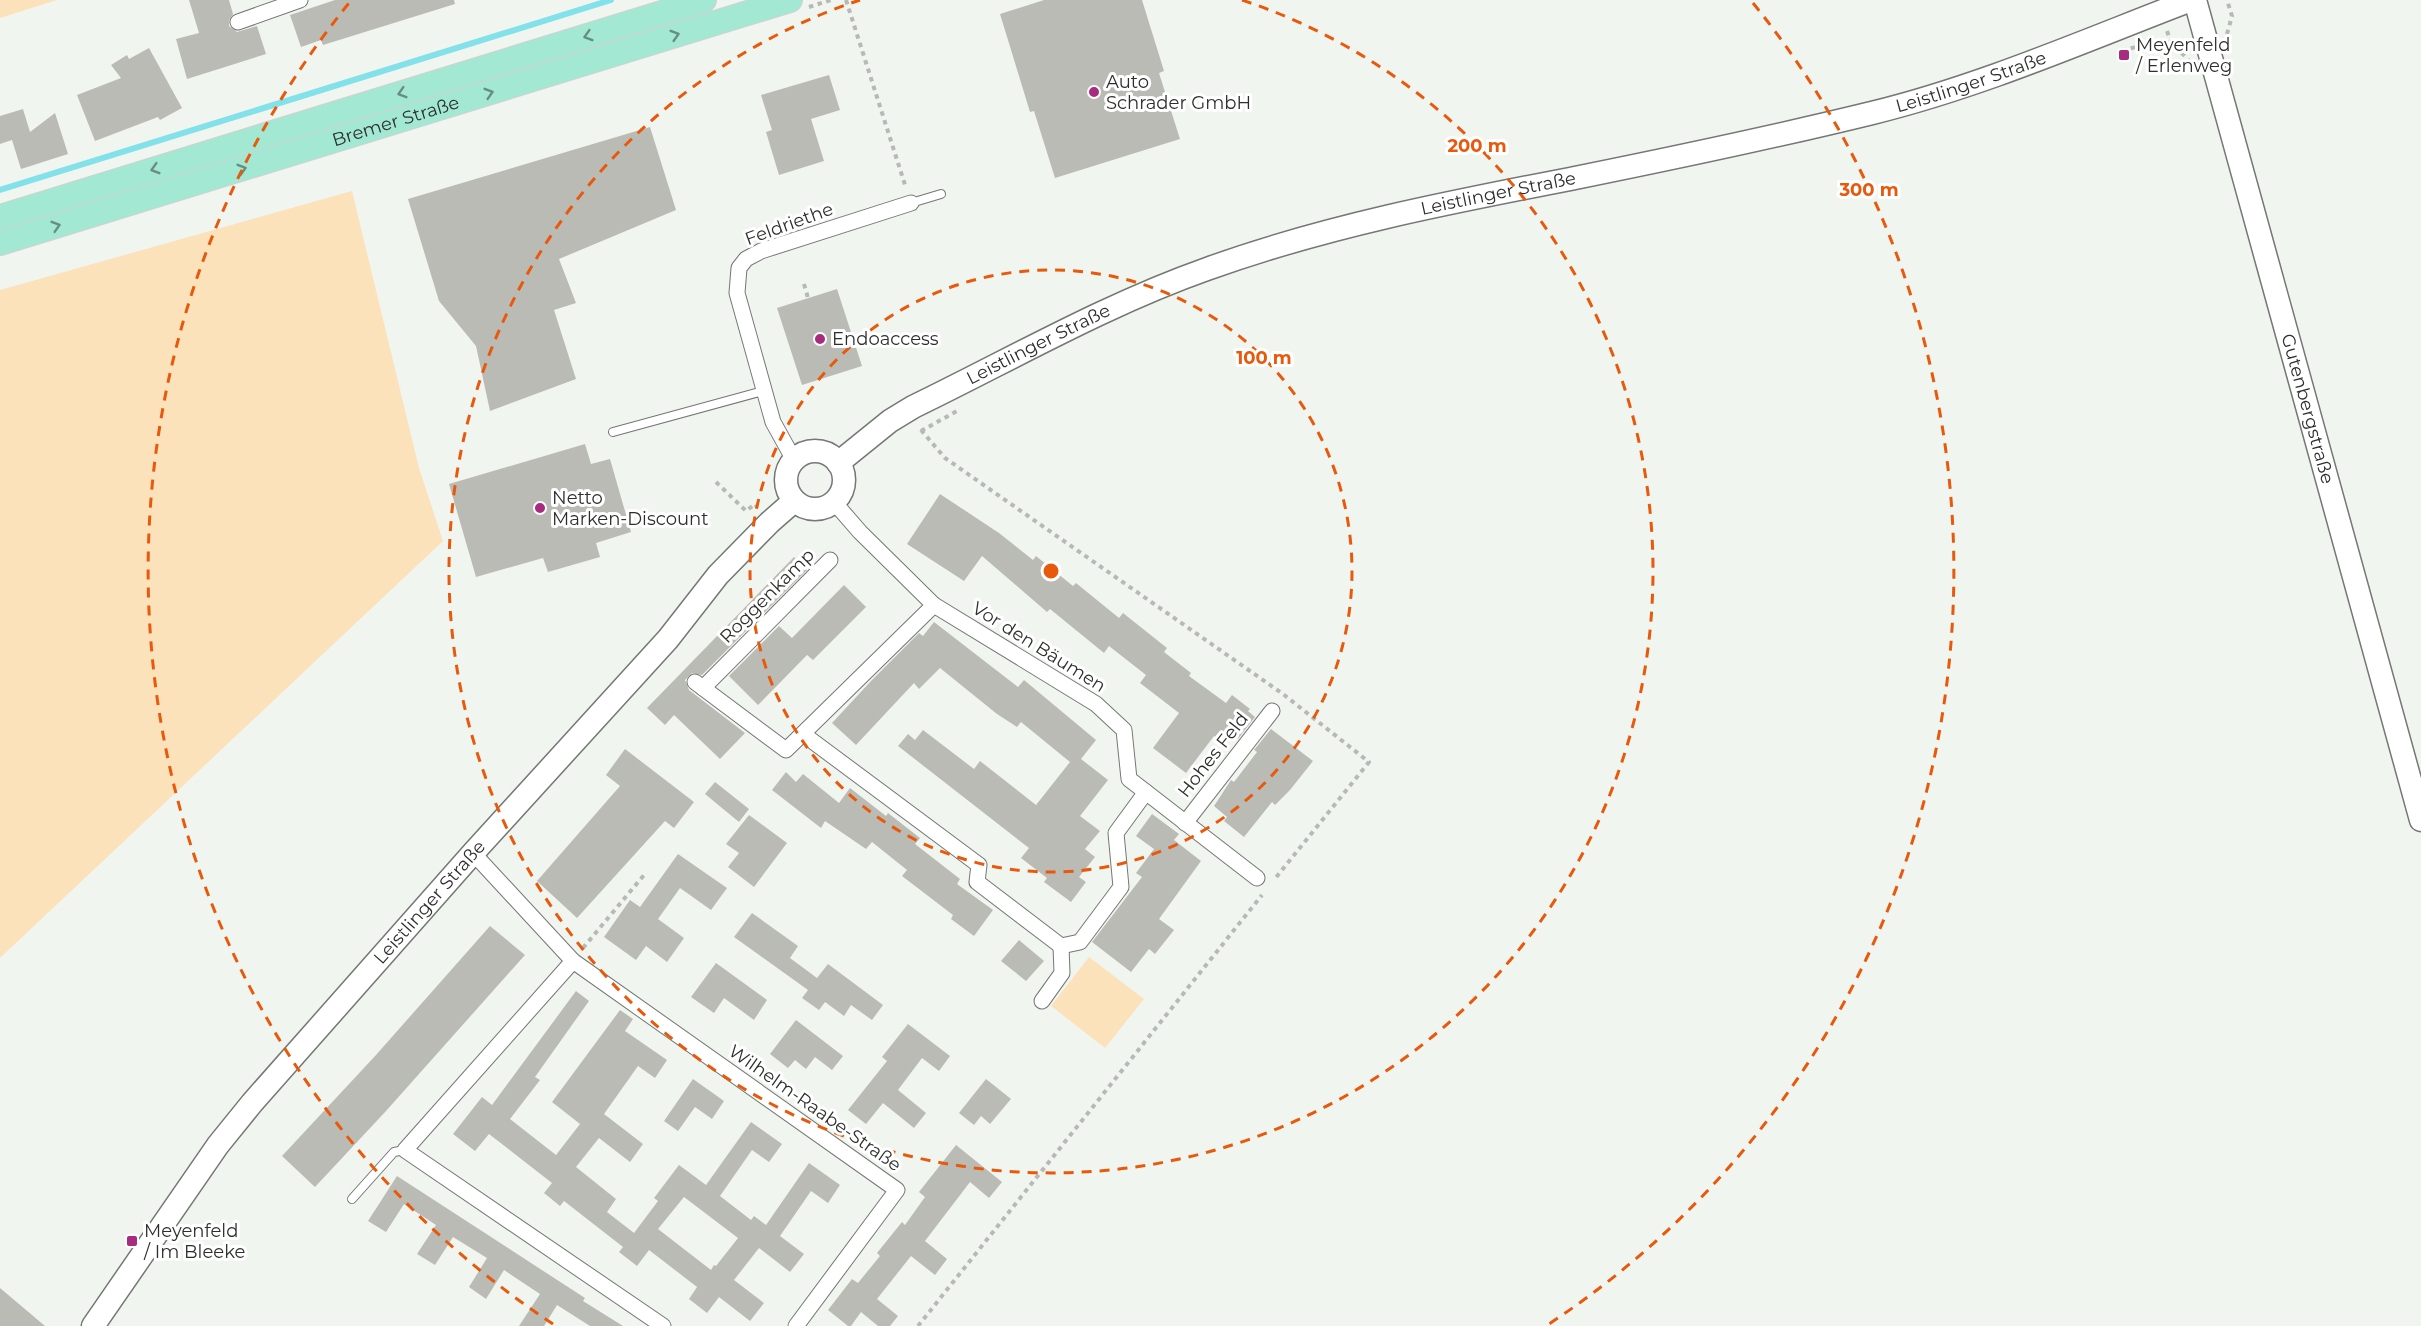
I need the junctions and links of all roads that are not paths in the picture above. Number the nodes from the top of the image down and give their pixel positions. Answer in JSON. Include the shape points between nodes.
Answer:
{"nodes":[{"id":1,"x":300,"y":0,"type":"edge"},
{"id":2,"x":704,"y":0,"type":"edge"},
{"id":3,"x":790,"y":0,"type":"edge"},
{"id":4,"x":2193,"y":0,"type":"edge"},
{"id":5,"x":238,"y":22,"type":"dead end"},
{"id":6,"x":941,"y":194,"type":"dead end"},
{"id":7,"x":911,"y":203,"type":"joint"},
{"id":8,"x":0,"y":217,"type":"edge"},
{"id":9,"x":0,"y":243,"type":"edge"},
{"id":10,"x":764,"y":391,"type":"junction"},
{"id":11,"x":613,"y":432,"type":"dead end"},
{"id":12,"x":794,"y":460,"type":"junction"},
{"id":13,"x":838,"y":463,"type":"junction"},
{"id":14,"x":794,"y":501,"type":"junction"},
{"id":15,"x":834,"y":502,"type":"junction"},
{"id":16,"x":830,"y":560,"type":"dead end"},
{"id":17,"x":934,"y":605,"type":"junction"},
{"id":18,"x":1272,"y":711,"type":"dead end"},
{"id":19,"x":803,"y":734,"type":"junction"},
{"id":20,"x":1146,"y":792,"type":"junction"},
{"id":21,"x":2421,"y":820,"type":"edge"},
{"id":22,"x":1185,"y":822,"type":"junction"},
{"id":23,"x":473,"y":853,"type":"junction"},
{"id":24,"x":1257,"y":878,"type":"dead end"},
{"id":25,"x":1061,"y":946,"type":"junction"},
{"id":26,"x":573,"y":961,"type":"junction"},
{"id":27,"x":1042,"y":1000,"type":"dead end"},
{"id":28,"x":405,"y":1150,"type":"junction"},
{"id":29,"x":352,"y":1199,"type":"dead end"},
{"id":30,"x":93,"y":1326,"type":"edge"},
{"id":31,"x":663,"y":1326,"type":"edge"},
{"id":32,"x":796,"y":1326,"type":"edge"}],
"edges":[{"from":1,"to":5,"type":"street"},
{"from":2,"to":8,"type":"main road","name":"Bremer Straße","one_way":true},
{"from":9,"to":3,"type":"main road","name":"Bremer Straße","one_way":true},
{"from":4,"to":13,"type":"street","name":"Leistlinger Straße","via":[[2023,67],[1876,112],[1726,147],[1444,203],[1311,236],[1208,268],[1136,296],[913,407]]},
{"from":4,"to":21,"type":"street","name":"Gutenbergstraße"},
{"from":6,"to":7,"type":"lane"},
{"from":7,"to":10,"type":"street","name":"Feldriethe","via":[[746,259],[739,268],[737,293]]},
{"from":10,"to":11,"type":"lane"},
{"from":10,"to":12,"type":"street","name":"Feldriethe","via":[[773,422]]},
{"from":12,"to":13,"type":"street","via":[[802,454],[821,452]]},
{"from":12,"to":14,"type":"street","via":[[786,477]]},
{"from":13,"to":15,"type":"street","via":[[843,483]]},
{"from":14,"to":15,"type":"street","via":[[810,509]]},
{"from":14,"to":23,"type":"street","name":"Leistlinger Straße","via":[[718,575],[668,639]]},
{"from":15,"to":17,"type":"street","name":"Vor den Bäumen"},
{"from":16,"to":19,"type":"street","name":"Roggenkamp","via":[[699,685],[786,750]]},
{"from":17,"to":19,"type":"street","name":"Roggenkamp"},
{"from":17,"to":20,"type":"street","name":"Vor den Bäumen","via":[[1095,704],[1124,730],[1129,779]]},
{"from":18,"to":22,"type":"street","name":"Hohes Feld"},
{"from":19,"to":25,"type":"street","via":[[979,865],[977,882]]},
{"from":20,"to":22,"type":"street","name":"Vor den Bäumen"},
{"from":20,"to":25,"type":"street","via":[[1116,833],[1121,887],[1080,942]]},
{"from":22,"to":24,"type":"street","name":"Vor den Bäumen"},
{"from":23,"to":26,"type":"street","name":"Wilhelm-Raabe-Straße"},
{"from":23,"to":30,"type":"street","name":"Leistlinger Straße","via":[[252,1103]]},
{"from":25,"to":27,"type":"street","via":[[1062,973]]},
{"from":26,"to":28,"type":"street"},
{"from":26,"to":32,"type":"street","name":"Wilhelm-Raabe-Straße","via":[[897,1190]]},
{"from":28,"to":29,"type":"lane","via":[[394,1152]]},
{"from":28,"to":31,"type":"street"}]}
